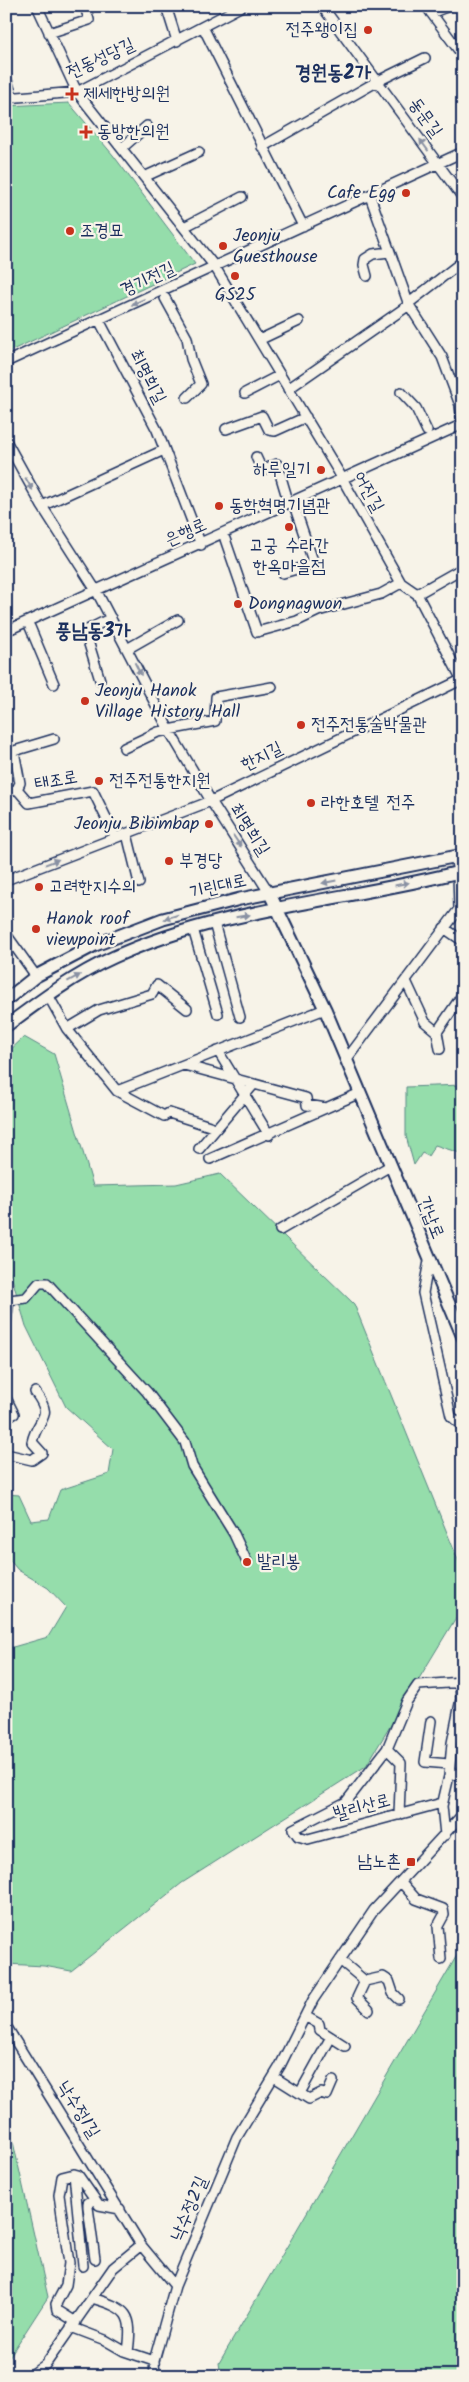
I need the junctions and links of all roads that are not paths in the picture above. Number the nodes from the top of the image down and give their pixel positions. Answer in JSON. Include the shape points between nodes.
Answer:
{"nodes":[{"id":1,"x":37,"y":6,"type":"edge"},
{"id":2,"x":85,"y":6,"type":"edge"},
{"id":3,"x":166,"y":6,"type":"edge"},
{"id":4,"x":242,"y":6,"type":"edge"},
{"id":5,"x":322,"y":6,"type":"edge"},
{"id":6,"x":449,"y":6,"type":"edge"},
{"id":7,"x":428,"y":10,"type":"edge"},
{"id":8,"x":204,"y":27,"type":"junction"},
{"id":9,"x":49,"y":33,"type":"junction"},
{"id":10,"x":177,"y":40,"type":"junction"},
{"id":11,"x":463,"y":56,"type":"edge"},
{"id":12,"x":425,"y":58,"type":"dead end"},
{"id":13,"x":6,"y":77,"type":"edge"},
{"id":14,"x":378,"y":81,"type":"junction"},
{"id":15,"x":77,"y":92,"type":"junction"},
{"id":16,"x":9,"y":95,"type":"edge"},
{"id":17,"x":147,"y":126,"type":"dead end"},
{"id":18,"x":262,"y":147,"type":"junction"},
{"id":19,"x":122,"y":148,"type":"junction"},
{"id":20,"x":198,"y":152,"type":"dead end"},
{"id":21,"x":463,"y":152,"type":"edge"},
{"id":22,"x":438,"y":163,"type":"junction"},
{"id":23,"x":144,"y":178,"type":"junction"},
{"id":24,"x":370,"y":196,"type":"junction"},
{"id":25,"x":242,"y":197,"type":"dead end"},
{"id":26,"x":463,"y":198,"type":"edge"},
{"id":27,"x":303,"y":226,"type":"junction"},
{"id":28,"x":184,"y":227,"type":"junction"},
{"id":29,"x":388,"y":252,"type":"junction"},
{"id":30,"x":463,"y":261,"type":"edge"},
{"id":31,"x":215,"y":267,"type":"junction"},
{"id":32,"x":367,"y":276,"type":"dead end"},
{"id":33,"x":165,"y":298,"type":"dead end"},
{"id":34,"x":409,"y":304,"type":"junction"},
{"id":35,"x":99,"y":320,"type":"junction"},
{"id":36,"x":299,"y":321,"type":"dead end"},
{"id":37,"x":259,"y":340,"type":"junction"},
{"id":38,"x":6,"y":362,"type":"edge"},
{"id":39,"x":280,"y":375,"type":"junction"},
{"id":40,"x":288,"y":389,"type":"junction"},
{"id":41,"x":401,"y":392,"type":"dead end"},
{"id":42,"x":244,"y":393,"type":"dead end"},
{"id":43,"x":187,"y":398,"type":"dead end"},
{"id":44,"x":306,"y":417,"type":"junction"},
{"id":45,"x":462,"y":426,"type":"edge"},
{"id":46,"x":226,"y":429,"type":"dead end"},
{"id":47,"x":427,"y":431,"type":"dead end"},
{"id":48,"x":6,"y":441,"type":"edge"},
{"id":49,"x":164,"y":450,"type":"junction"},
{"id":50,"x":256,"y":457,"type":"dead end"},
{"id":51,"x":342,"y":479,"type":"junction"},
{"id":52,"x":286,"y":494,"type":"dead end"},
{"id":53,"x":42,"y":506,"type":"junction"},
{"id":54,"x":295,"y":508,"type":"dead end"},
{"id":55,"x":225,"y":540,"type":"dead end"},
{"id":56,"x":201,"y":545,"type":"junction"},
{"id":57,"x":463,"y":568,"type":"edge"},
{"id":58,"x":283,"y":573,"type":"dead end"},
{"id":59,"x":401,"y":583,"type":"junction"},
{"id":60,"x":97,"y":592,"type":"junction"},
{"id":61,"x":417,"y":594,"type":"junction"},
{"id":62,"x":111,"y":618,"type":"junction"},
{"id":63,"x":178,"y":620,"type":"dead end"},
{"id":64,"x":30,"y":627,"type":"dead end"},
{"id":65,"x":6,"y":631,"type":"edge"},
{"id":66,"x":127,"y":649,"type":"junction"},
{"id":67,"x":100,"y":680,"type":"dead end"},
{"id":68,"x":462,"y":680,"type":"edge"},
{"id":69,"x":54,"y":684,"type":"dead end"},
{"id":70,"x":272,"y":687,"type":"dead end"},
{"id":71,"x":252,"y":689,"type":"junction"},
{"id":72,"x":252,"y":699,"type":"dead end"},
{"id":73,"x":170,"y":732,"type":"junction"},
{"id":74,"x":54,"y":739,"type":"dead end"},
{"id":75,"x":124,"y":748,"type":"dead end"},
{"id":76,"x":17,"y":788,"type":"junction"},
{"id":77,"x":6,"y":792,"type":"edge"},
{"id":78,"x":211,"y":801,"type":"junction"},
{"id":79,"x":113,"y":832,"type":"dead end"},
{"id":80,"x":127,"y":834,"type":"junction"},
{"id":81,"x":459,"y":856,"type":"edge"},
{"id":82,"x":460,"y":872,"type":"edge"},
{"id":83,"x":6,"y":880,"type":"edge"},
{"id":84,"x":139,"y":883,"type":"dead end"},
{"id":85,"x":270,"y":894,"type":"junction"},
{"id":86,"x":277,"y":909,"type":"junction"},
{"id":87,"x":461,"y":910,"type":"edge"},
{"id":88,"x":214,"y":923,"type":"junction"},
{"id":89,"x":444,"y":928,"type":"junction"},
{"id":90,"x":193,"y":929,"type":"junction"},
{"id":91,"x":6,"y":934,"type":"edge"},
{"id":92,"x":463,"y":941,"type":"edge"},
{"id":93,"x":36,"y":976,"type":"junction"},
{"id":94,"x":406,"y":981,"type":"junction"},
{"id":95,"x":463,"y":994,"type":"edge"},
{"id":96,"x":48,"y":995,"type":"junction"},
{"id":97,"x":6,"y":1000,"type":"edge"},
{"id":98,"x":187,"y":1009,"type":"dead end"},
{"id":99,"x":324,"y":1009,"type":"junction"},
{"id":100,"x":218,"y":1014,"type":"dead end"},
{"id":101,"x":240,"y":1017,"type":"dead end"},
{"id":102,"x":6,"y":1026,"type":"edge"},
{"id":103,"x":67,"y":1028,"type":"junction"},
{"id":104,"x":437,"y":1032,"type":"junction"},
{"id":105,"x":440,"y":1049,"type":"dead end"},
{"id":106,"x":218,"y":1052,"type":"junction"},
{"id":107,"x":346,"y":1060,"type":"junction"},
{"id":108,"x":184,"y":1065,"type":"junction"},
{"id":109,"x":234,"y":1078,"type":"junction"},
{"id":110,"x":254,"y":1084,"type":"junction"},
{"id":111,"x":117,"y":1091,"type":"junction"},
{"id":112,"x":360,"y":1093,"type":"junction"},
{"id":113,"x":244,"y":1095,"type":"junction"},
{"id":114,"x":326,"y":1108,"type":"junction"},
{"id":115,"x":216,"y":1128,"type":"junction"},
{"id":116,"x":268,"y":1135,"type":"junction"},
{"id":117,"x":199,"y":1149,"type":"dead end"},
{"id":118,"x":210,"y":1159,"type":"dead end"},
{"id":119,"x":390,"y":1166,"type":"junction"},
{"id":120,"x":280,"y":1230,"type":"dead end"},
{"id":121,"x":429,"y":1260,"type":"junction"},
{"id":122,"x":8,"y":1299,"type":"edge"},
{"id":123,"x":6,"y":1323,"type":"edge"},
{"id":124,"x":463,"y":1337,"type":"edge"},
{"id":125,"x":35,"y":1392,"type":"dead end"},
{"id":126,"x":6,"y":1398,"type":"edge"},
{"id":127,"x":14,"y":1414,"type":"dead end"},
{"id":128,"x":463,"y":1427,"type":"edge"},
{"id":129,"x":6,"y":1454,"type":"edge"},
{"id":130,"x":247,"y":1562,"type":"dead end"},
{"id":131,"x":462,"y":1682,"type":"edge"},
{"id":132,"x":430,"y":1721,"type":"dead end"},
{"id":133,"x":460,"y":1724,"type":"edge"},
{"id":134,"x":387,"y":1749,"type":"junction"},
{"id":135,"x":449,"y":1764,"type":"junction"},
{"id":136,"x":463,"y":1772,"type":"edge"},
{"id":137,"x":449,"y":1776,"type":"junction"},
{"id":138,"x":442,"y":1804,"type":"junction"},
{"id":139,"x":463,"y":1814,"type":"edge"},
{"id":140,"x":400,"y":1815,"type":"junction"},
{"id":141,"x":445,"y":1835,"type":"junction"},
{"id":142,"x":400,"y":1882,"type":"junction"},
{"id":143,"x":441,"y":1959,"type":"dead end"},
{"id":144,"x":340,"y":1960,"type":"junction"},
{"id":145,"x":365,"y":1981,"type":"junction"},
{"id":146,"x":399,"y":1999,"type":"dead end"},
{"id":147,"x":369,"y":2010,"type":"dead end"},
{"id":148,"x":305,"y":2016,"type":"junction"},
{"id":149,"x":8,"y":2029,"type":"dead end"},
{"id":150,"x":331,"y":2037,"type":"junction"},
{"id":151,"x":345,"y":2046,"type":"dead end"},
{"id":152,"x":274,"y":2077,"type":"junction"},
{"id":153,"x":333,"y":2081,"type":"dead end"},
{"id":154,"x":300,"y":2093,"type":"junction"},
{"id":155,"x":74,"y":2174,"type":"junction"},
{"id":156,"x":95,"y":2199,"type":"junction"},
{"id":157,"x":120,"y":2209,"type":"junction"},
{"id":158,"x":141,"y":2246,"type":"junction"},
{"id":159,"x":95,"y":2259,"type":"dead end"},
{"id":160,"x":83,"y":2266,"type":"dead end"},
{"id":161,"x":175,"y":2286,"type":"junction"},
{"id":162,"x":92,"y":2298,"type":"junction"},
{"id":163,"x":74,"y":2325,"type":"junction"},
{"id":164,"x":128,"y":2352,"type":"junction"},
{"id":165,"x":154,"y":2361,"type":"junction"},
{"id":166,"x":30,"y":2376,"type":"edge"},
{"id":167,"x":155,"y":2376,"type":"edge"}],
"edges":[{"from":1,"to":9,"type":"street","name":"어진길"},
{"from":2,"to":9,"type":"street","via":[[89,20]]},
{"from":3,"to":10,"type":"street"},
{"from":4,"to":8,"type":"street","name":"전동성당길"},
{"from":5,"to":14,"type":"street","name":"동문길"},
{"from":6,"to":7,"type":"street"},
{"from":7,"to":11,"type":"street"},
{"from":8,"to":10,"type":"street","name":"전동성당길"},
{"from":8,"to":18,"type":"street"},
{"from":9,"to":15,"type":"street","name":"어진길"},
{"from":10,"to":15,"type":"street","name":"전동성당길"},
{"from":12,"to":14,"type":"street"},
{"from":13,"to":16,"type":"street","name":"전동성당길"},
{"from":14,"to":18,"type":"street"},
{"from":22,"to":14,"type":"street","name":"동문길","one_way":true},
{"from":15,"to":16,"type":"street","name":"전동성당길"},
{"from":15,"to":19,"type":"street","name":"어진길"},
{"from":17,"to":19,"type":"street"},
{"from":18,"to":27,"type":"street"},
{"from":19,"to":23,"type":"street","name":"어진길"},
{"from":20,"to":23,"type":"street"},
{"from":21,"to":22,"type":"street","name":"경기전길"},
{"from":22,"to":24,"type":"street","name":"경기전길"},
{"from":22,"to":26,"type":"street","name":"동문길"},
{"from":23,"to":28,"type":"street","name":"어진길"},
{"from":24,"to":27,"type":"street","name":"경기전길"},
{"from":24,"to":29,"type":"street"},
{"from":25,"to":28,"type":"street"},
{"from":27,"to":31,"type":"street","name":"경기전길"},
{"from":28,"to":31,"type":"street","name":"어진길"},
{"from":29,"to":32,"type":"street","via":[[365,259]]},
{"from":29,"to":34,"type":"street"},
{"from":30,"to":34,"type":"street"},
{"from":31,"to":35,"type":"street","name":"경기전길","one_way":true},
{"from":31,"to":37,"type":"street","name":"어진길"},
{"from":33,"to":43,"type":"street","name":"경기전길","via":[[186,338],[201,384]]},
{"from":34,"to":40,"type":"street"},
{"from":34,"to":45,"type":"street","name":"은행로","via":[[442,357],[460,405]]},
{"from":35,"to":38,"type":"street","name":"경기전길"},
{"from":35,"to":49,"type":"street","name":"최명희길","via":[[157,430]]},
{"from":36,"to":37,"type":"street"},
{"from":37,"to":39,"type":"street","name":"어진길"},
{"from":39,"to":40,"type":"street","name":"어진길"},
{"from":39,"to":42,"type":"street"},
{"from":40,"to":44,"type":"street","name":"어진길"},
{"from":41,"to":47,"type":"street","via":[[416,408]]},
{"from":44,"to":46,"type":"street","via":[[275,431],[269,430],[262,416]]},
{"from":44,"to":51,"type":"street","name":"어진길"},
{"from":45,"to":51,"type":"street","name":"은행로"},
{"from":48,"to":53,"type":"street","name":"최명희길","one_way":true},
{"from":49,"to":53,"type":"street"},
{"from":49,"to":56,"type":"street","name":"최명희길"},
{"from":50,"to":52,"type":"street","via":[[262,470],[277,464]]},
{"from":51,"to":56,"type":"street","name":"은행로"},
{"from":51,"to":59,"type":"street","name":"어진길"},
{"from":53,"to":60,"type":"street","name":"최명희길"},
{"from":54,"to":58,"type":"street","via":[[314,564]]},
{"from":55,"to":59,"type":"street","name":"은행로","via":[[257,632],[381,594]]},
{"from":56,"to":60,"type":"street","name":"은행로"},
{"from":57,"to":61,"type":"street"},
{"from":59,"to":61,"type":"street","name":"어진길"},
{"from":60,"to":62,"type":"street","name":"최명희길"},
{"from":60,"to":65,"type":"street","name":"은행로"},
{"from":61,"to":68,"type":"street","name":"어진길"},
{"from":62,"to":66,"type":"street","name":"최명희길"},
{"from":62,"to":67,"type":"street","via":[[84,631]]},
{"from":63,"to":66,"type":"street"},
{"from":64,"to":69,"type":"street"},
{"from":66,"to":73,"type":"street","name":"최명희길","one_way":true},
{"from":68,"to":78,"type":"street","name":"한지길"},
{"from":70,"to":71,"type":"street"},
{"from":71,"to":72,"type":"street"},
{"from":71,"to":73,"type":"street","via":[[216,697],[215,721]]},
{"from":73,"to":75,"type":"street","via":[[158,732]]},
{"from":73,"to":78,"type":"street","name":"최명희길"},
{"from":74,"to":76,"type":"street","name":"태조로","via":[[14,751],[20,783]]},
{"from":76,"to":77,"type":"street","name":"태조로"},
{"from":76,"to":79,"type":"street","name":"태조로","via":[[29,803],[93,791]]},
{"from":78,"to":80,"type":"street","name":"한지길"},
{"from":78,"to":85,"type":"street","name":"최명희길","one_way":true},
{"from":83,"to":80,"type":"street","name":"한지길","one_way":true},
{"from":80,"to":84,"type":"street"},
{"from":81,"to":82,"type":"street","name":"기린대로"},
{"from":81,"to":85,"type":"street","name":"기린대로","one_way":true},
{"from":86,"to":82,"type":"street","name":"기린대로","one_way":true},
{"from":82,"to":87,"type":"street","name":"기린대로"},
{"from":85,"to":86,"type":"street","name":"간납로"},
{"from":85,"to":93,"type":"street","name":"기린대로","one_way":true,"via":[[163,919],[95,945]]},
{"from":88,"to":86,"type":"street","name":"기린대로","one_way":true},
{"from":86,"to":99,"type":"street","name":"간납로"},
{"from":87,"to":89,"type":"street","name":"기린대로"},
{"from":88,"to":90,"type":"street","name":"기린대로"},
{"from":88,"to":101,"type":"street","name":"기린대로"},
{"from":89,"to":92,"type":"street"},
{"from":89,"to":94,"type":"street","name":"기린대로"},
{"from":96,"to":90,"type":"street","name":"기린대로","one_way":true,"via":[[114,957]]},
{"from":90,"to":100,"type":"street","name":"기린대로"},
{"from":91,"to":93,"type":"street"},
{"from":93,"to":97,"type":"street","name":"기린대로"},
{"from":94,"to":104,"type":"street","via":[[425,1022]]},
{"from":94,"to":107,"type":"street","name":"기린대로"},
{"from":95,"to":104,"type":"street"},
{"from":96,"to":102,"type":"street","name":"기린대로"},
{"from":96,"to":103,"type":"street"},
{"from":98,"to":103,"type":"street","via":[[157,985],[152,994],[99,1010]]},
{"from":99,"to":106,"type":"street"},
{"from":99,"to":107,"type":"street","name":"간납로"},
{"from":103,"to":111,"type":"street"},
{"from":104,"to":105,"type":"street"},
{"from":106,"to":108,"type":"street"},
{"from":106,"to":109,"type":"street"},
{"from":107,"to":112,"type":"street","name":"간납로"},
{"from":108,"to":109,"type":"street"},
{"from":108,"to":111,"type":"street"},
{"from":109,"to":110,"type":"street"},
{"from":109,"to":113,"type":"street"},
{"from":110,"to":113,"type":"street"},
{"from":110,"to":114,"type":"street","via":[[306,1098],[307,1104]]},
{"from":111,"to":115,"type":"street","via":[[164,1116],[169,1113]]},
{"from":112,"to":114,"type":"street"},
{"from":112,"to":119,"type":"street","name":"간납로"},
{"from":113,"to":115,"type":"street"},
{"from":113,"to":116,"type":"street"},
{"from":114,"to":116,"type":"street"},
{"from":115,"to":117,"type":"street"},
{"from":116,"to":118,"type":"street"},
{"from":119,"to":120,"type":"street"},
{"from":119,"to":121,"type":"street","name":"간납로"},
{"from":121,"to":124,"type":"street","name":"간납로"},
{"from":121,"to":128,"type":"street","via":[[423,1293],[451,1416]]},
{"from":122,"to":123,"type":"street"},
{"from":122,"to":130,"type":"street","via":[[26,1298],[39,1283],[47,1283],[147,1392],[185,1442],[192,1466],[234,1534]]},
{"from":125,"to":129,"type":"street","via":[[44,1405],[44,1419],[34,1430],[32,1442],[42,1453],[32,1460]]},
{"from":126,"to":127,"type":"street"},
{"from":131,"to":133,"type":"street"},
{"from":131,"to":134,"type":"street","via":[[418,1685]]},
{"from":132,"to":135,"type":"street","via":[[425,1762]]},
{"from":133,"to":135,"type":"street"},
{"from":134,"to":140,"type":"street","via":[[401,1763]]},
{"from":134,"to":140,"type":"street","name":"발리산로","via":[[346,1802],[293,1829],[298,1836],[308,1839]]},
{"from":135,"to":137,"type":"street"},
{"from":136,"to":137,"type":"street"},
{"from":137,"to":138,"type":"street"},
{"from":138,"to":140,"type":"street","name":"발리산로"},
{"from":138,"to":141,"type":"street"},
{"from":139,"to":141,"type":"street","name":"낙수정2길"},
{"from":141,"to":142,"type":"street","name":"낙수정2길"},
{"from":142,"to":143,"type":"street","via":[[416,1899],[443,1909],[438,1926]]},
{"from":142,"to":144,"type":"street","name":"낙수정2길","via":[[374,1910]]},
{"from":144,"to":145,"type":"street"},
{"from":144,"to":148,"type":"street","name":"낙수정2길"},
{"from":145,"to":146,"type":"street","via":[[383,1977]]},
{"from":145,"to":147,"type":"street","via":[[357,1998]]},
{"from":148,"to":150,"type":"street","via":[[319,2024],[320,2030]]},
{"from":148,"to":152,"type":"street","name":"낙수정2길"},
{"from":149,"to":157,"type":"street","name":"낙수정1길"},
{"from":150,"to":151,"type":"street"},
{"from":150,"to":154,"type":"street"},
{"from":152,"to":154,"type":"street"},
{"from":152,"to":161,"type":"street","name":"낙수정2길","via":[[237,2137]]},
{"from":153,"to":154,"type":"street","via":[[327,2094],[309,2098]]},
{"from":155,"to":156,"type":"street","via":[[82,2178]]},
{"from":155,"to":160,"type":"street"},
{"from":155,"to":163,"type":"street","via":[[62,2178],[60,2184],[69,2263],[66,2285],[56,2304],[57,2310]]},
{"from":156,"to":157,"type":"street","via":[[100,2204]]},
{"from":156,"to":159,"type":"street","via":[[88,2203]]},
{"from":157,"to":158,"type":"street","name":"낙수정1길"},
{"from":158,"to":161,"type":"street","name":"낙수정1길"},
{"from":158,"to":162,"type":"street","via":[[113,2268]]},
{"from":161,"to":165,"type":"street","name":"낙수정2길"},
{"from":162,"to":163,"type":"street"},
{"from":162,"to":164,"type":"street","via":[[116,2305],[126,2315],[130,2333]]},
{"from":163,"to":164,"type":"street"},
{"from":163,"to":166,"type":"street","via":[[45,2365]]},
{"from":164,"to":165,"type":"street"},
{"from":165,"to":167,"type":"street","name":"낙수정2길"}]}
